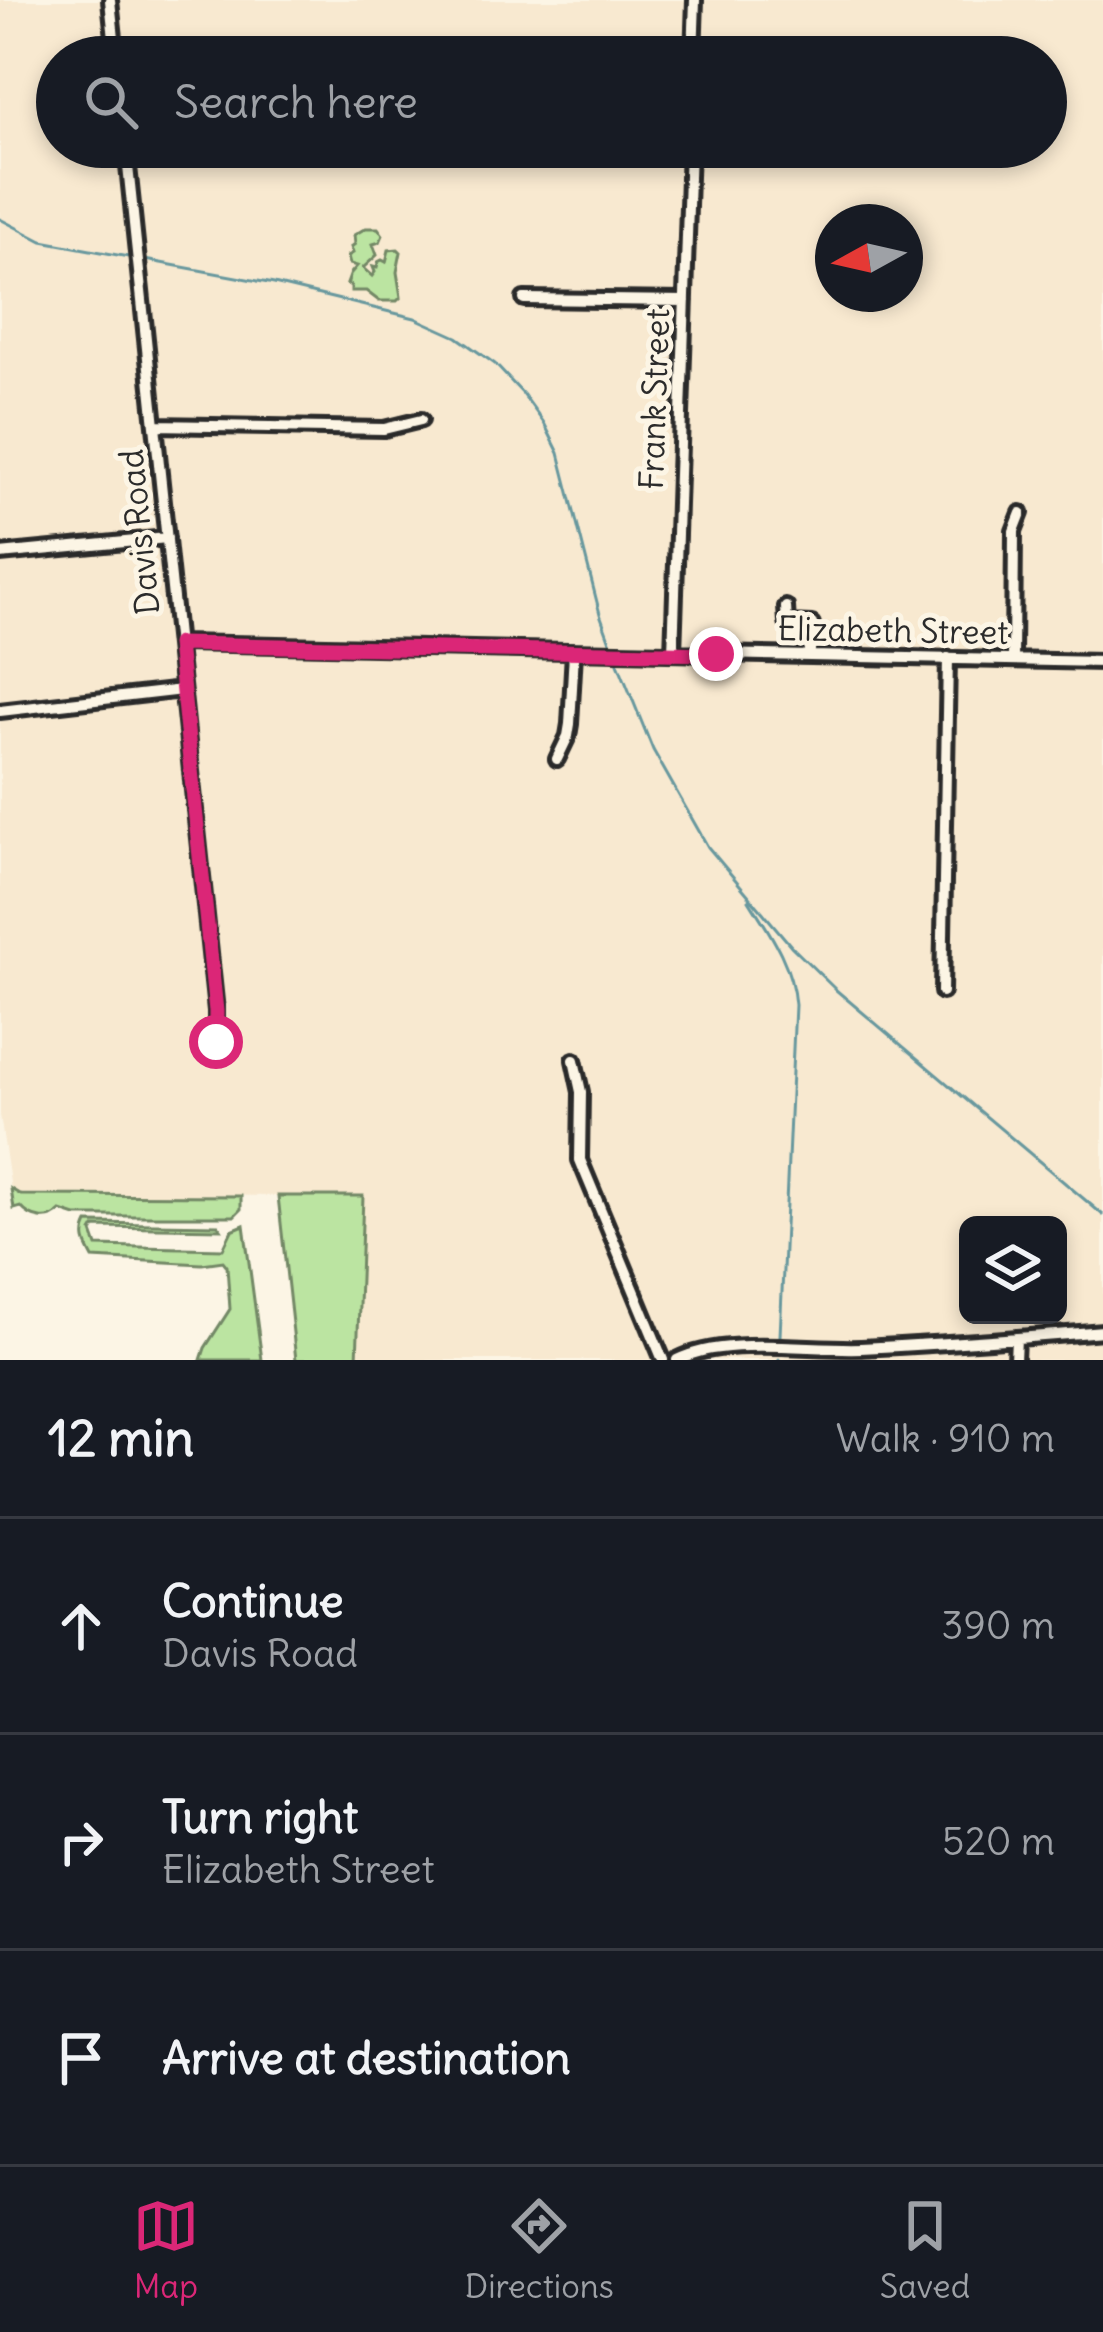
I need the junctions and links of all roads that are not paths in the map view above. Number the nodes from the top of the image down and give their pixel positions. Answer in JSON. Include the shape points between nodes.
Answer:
{"nodes":[{"id":1,"x":110,"y":0,"type":"edge"},
{"id":2,"x":695,"y":0,"type":"edge"},
{"id":3,"x":114,"y":36,"type":"edge"},
{"id":4,"x":694,"y":36,"type":"edge"},
{"id":5,"x":128,"y":168,"type":"edge"},
{"id":6,"x":689,"y":168,"type":"edge"},
{"id":7,"x":524,"y":299,"type":"dead end"},
{"id":8,"x":685,"y":302,"type":"junction"},
{"id":9,"x":421,"y":420,"type":"dead end"},
{"id":10,"x":155,"y":425,"type":"junction"},
{"id":11,"x":1021,"y":513,"type":"dead end"},
{"id":12,"x":167,"y":538,"type":"junction"},
{"id":13,"x":0,"y":554,"type":"edge"},
{"id":14,"x":786,"y":607,"type":"dead end"},
{"id":15,"x":178,"y":644,"type":"junction"},
{"id":16,"x":574,"y":652,"type":"junction"},
{"id":17,"x":673,"y":653,"type":"junction"},
{"id":18,"x":806,"y":656,"type":"junction"},
{"id":19,"x":948,"y":658,"type":"junction"},
{"id":20,"x":1013,"y":660,"type":"junction"},
{"id":21,"x":1103,"y":662,"type":"edge"},
{"id":22,"x":182,"y":690,"type":"junction"},
{"id":23,"x":0,"y":711,"type":"edge"},
{"id":24,"x":557,"y":759,"type":"dead end"},
{"id":25,"x":942,"y":992,"type":"dead end"},
{"id":26,"x":213,"y":1055,"type":"dead end"},
{"id":27,"x":574,"y":1060,"type":"dead end"},
{"id":28,"x":1103,"y":1331,"type":"edge"},
{"id":29,"x":1016,"y":1338,"type":"junction"},
{"id":30,"x":663,"y":1360,"type":"edge"},
{"id":31,"x":677,"y":1360,"type":"edge"},
{"id":32,"x":1015,"y":1360,"type":"edge"}],
"edges":[{"from":1,"to":3,"type":"street"},
{"from":2,"to":4,"type":"street"},
{"from":5,"to":10,"type":"street","name":"Davis Road"},
{"from":6,"to":8,"type":"street","name":"Frank Street"},
{"from":7,"to":8,"type":"street"},
{"from":8,"to":17,"type":"street","name":"Frank Street"},
{"from":9,"to":10,"type":"street","via":[[384,430]]},
{"from":10,"to":12,"type":"street","name":"Davis Road"},
{"from":11,"to":20,"type":"street","via":[[1014,531]]},
{"from":12,"to":13,"type":"street"},
{"from":12,"to":15,"type":"street","name":"Davis Road"},
{"from":14,"to":18,"type":"street","via":[[787,623],[812,624]]},
{"from":15,"to":16,"type":"street","name":"Elizabeth Street"},
{"from":15,"to":22,"type":"street","name":"Davis Road"},
{"from":16,"to":17,"type":"street","name":"Elizabeth Street"},
{"from":16,"to":24,"type":"street","via":[[568,736]]},
{"from":17,"to":18,"type":"street","name":"Elizabeth Street"},
{"from":18,"to":19,"type":"street","name":"Elizabeth Street"},
{"from":19,"to":20,"type":"street","name":"Elizabeth Street"},
{"from":19,"to":25,"type":"street"},
{"from":20,"to":21,"type":"street","name":"Elizabeth Street"},
{"from":22,"to":23,"type":"street"},
{"from":22,"to":26,"type":"street","name":"Davis Road","via":[[216,1011]]},
{"from":27,"to":30,"type":"street","via":[[580,1160]]},
{"from":28,"to":29,"type":"street"},
{"from":29,"to":31,"type":"street","via":[[732,1347]]},
{"from":29,"to":32,"type":"street"}]}
